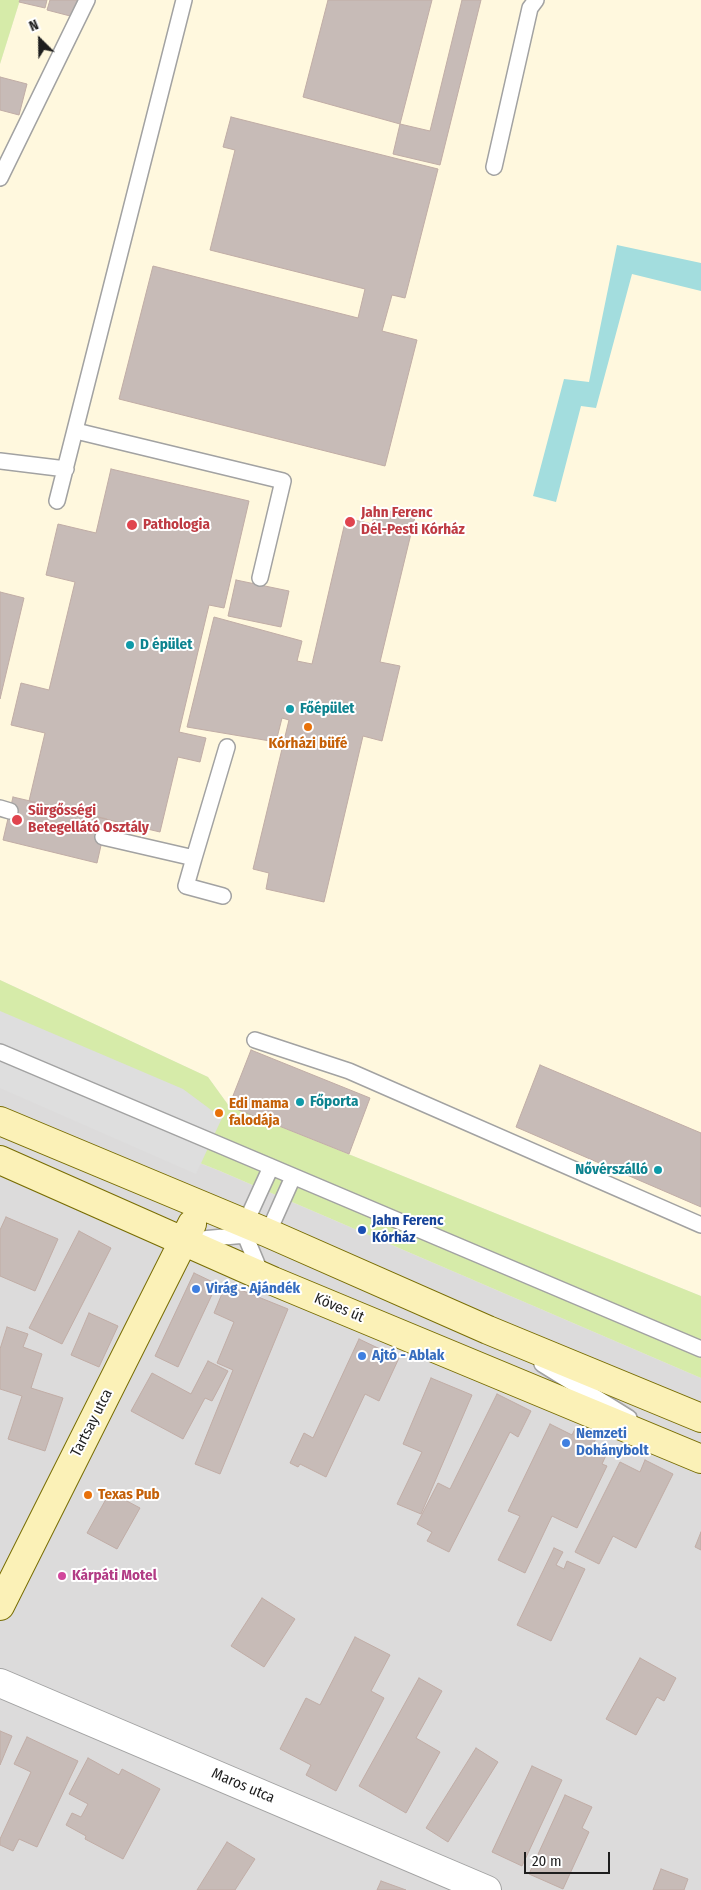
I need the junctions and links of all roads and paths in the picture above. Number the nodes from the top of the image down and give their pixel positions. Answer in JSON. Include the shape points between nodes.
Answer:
{"nodes":[{"id":1,"x":87,"y":0,"type":"edge"},
{"id":2,"x":184,"y":0,"type":"edge"},
{"id":3,"x":536,"y":0,"type":"edge"},
{"id":4,"x":494,"y":167,"type":"dead end"},
{"id":5,"x":0,"y":178,"type":"edge"},
{"id":6,"x":76,"y":431,"type":"junction"},
{"id":7,"x":0,"y":461,"type":"edge"},
{"id":8,"x":66,"y":469,"type":"junction"},
{"id":9,"x":57,"y":501,"type":"dead end"},
{"id":10,"x":260,"y":578,"type":"dead end"},
{"id":11,"x":227,"y":748,"type":"dead end"},
{"id":12,"x":103,"y":837,"type":"dead end"},
{"id":13,"x":194,"y":858,"type":"junction"},
{"id":14,"x":223,"y":896,"type":"dead end"},
{"id":15,"x":255,"y":1040,"type":"dead end"},
{"id":16,"x":0,"y":1052,"type":"edge"},
{"id":17,"x":0,"y":1121,"type":"edge"},
{"id":18,"x":0,"y":1160,"type":"edge"},
{"id":19,"x":271,"y":1167,"type":"junction"},
{"id":20,"x":294,"y":1177,"type":"junction"},
{"id":21,"x":202,"y":1205,"type":"junction"},
{"id":22,"x":701,"y":1225,"type":"edge"},
{"id":23,"x":253,"y":1230,"type":"junction"},
{"id":24,"x":185,"y":1240,"type":"junction"},
{"id":25,"x":262,"y":1276,"type":"junction"},
{"id":26,"x":488,"y":1330,"type":"junction"},
{"id":27,"x":701,"y":1349,"type":"edge"},
{"id":28,"x":701,"y":1418,"type":"edge"},
{"id":29,"x":690,"y":1454,"type":"edge"},
{"id":30,"x":0,"y":1606,"type":"edge"},
{"id":31,"x":0,"y":1683,"type":"edge"},
{"id":32,"x":486,"y":1890,"type":"edge"}],
"edges":[{"from":1,"to":5,"type":"lane"},
{"from":2,"to":6,"type":"lane"},
{"from":3,"to":4,"type":"lane","via":[[530,8]]},
{"from":6,"to":8,"type":"lane"},
{"from":6,"to":10,"type":"lane","via":[[283,481]]},
{"from":7,"to":8,"type":"lane"},
{"from":8,"to":9,"type":"lane"},
{"from":11,"to":13,"type":"lane"},
{"from":12,"to":13,"type":"lane"},
{"from":13,"to":14,"type":"lane","via":[[186,886]]},
{"from":15,"to":22,"type":"lane","via":[[349,1071]]},
{"from":16,"to":19,"type":"lane"},
{"from":17,"to":21,"type":"street","name":"Köves út"},
{"from":18,"to":24,"type":"street","name":"Köves út"},
{"from":19,"to":20,"type":"lane"},
{"from":19,"to":23,"type":"lane"},
{"from":20,"to":23,"type":"lane"},
{"from":20,"to":27,"type":"lane"},
{"from":21,"to":23,"type":"street","name":"Köves út"},
{"from":21,"to":24,"type":"street","name":"Tartsay utca"},
{"from":23,"to":24,"type":"street"},
{"from":23,"to":25,"type":"lane"},
{"from":23,"to":26,"type":"street","name":"Köves út"},
{"from":24,"to":25,"type":"street","name":"Köves út"},
{"from":24,"to":30,"type":"street","name":"Tartsay utca"},
{"from":25,"to":29,"type":"street","name":"Köves út"},
{"from":26,"to":28,"type":"street","name":"Köves út"},
{"from":26,"to":29,"type":"lane","name":"Köves út"},
{"from":31,"to":32,"type":"street","name":"Maros utca"}]}
